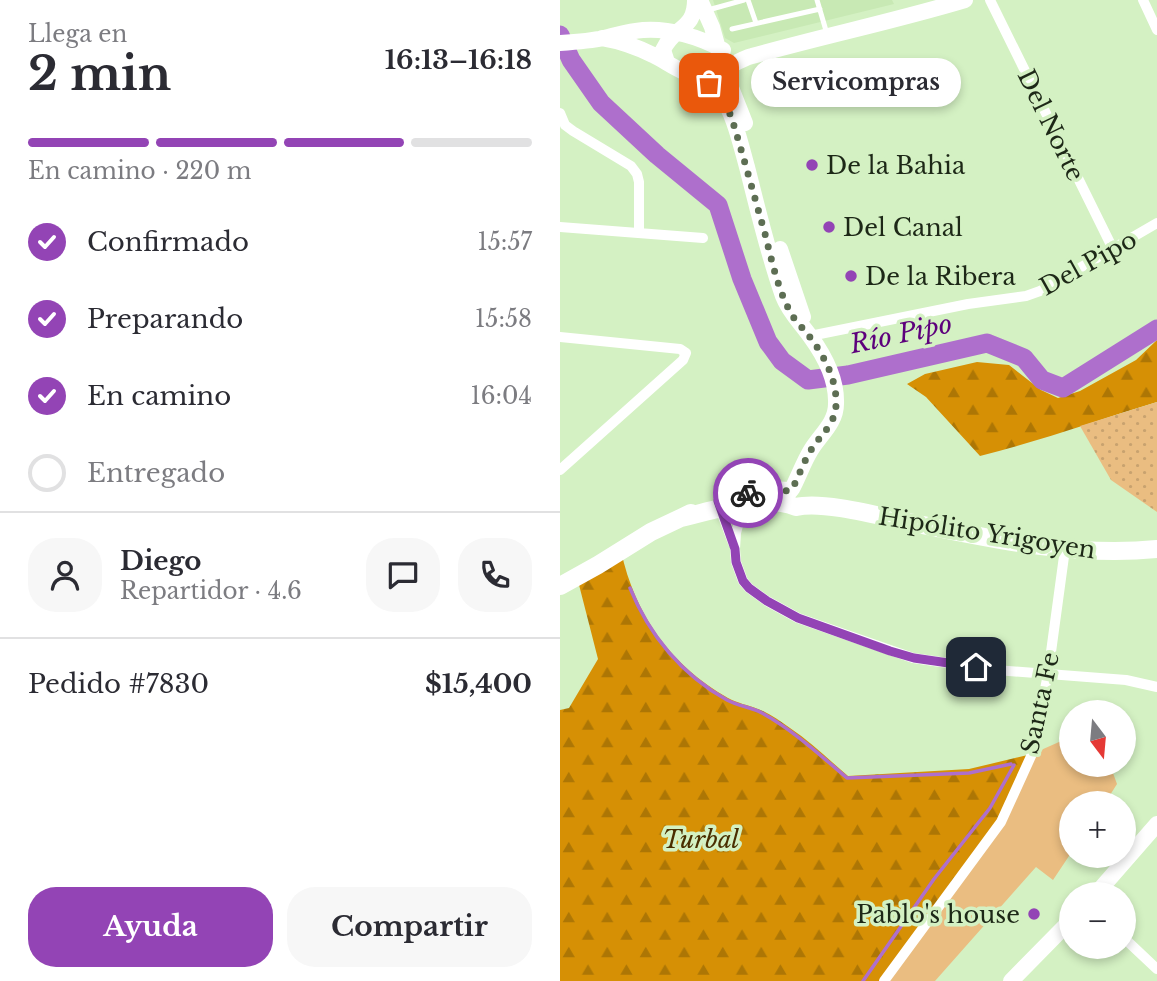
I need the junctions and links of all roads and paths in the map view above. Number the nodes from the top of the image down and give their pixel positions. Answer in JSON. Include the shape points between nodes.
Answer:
{"nodes":[{"id":1,"x":746,"y":0,"type":"edge"},
{"id":2,"x":817,"y":0,"type":"edge"},
{"id":3,"x":965,"y":0,"type":"edge"},
{"id":4,"x":990,"y":0,"type":"edge"},
{"id":5,"x":1143,"y":0,"type":"edge"},
{"id":6,"x":700,"y":4,"type":"edge"},
{"id":7,"x":820,"y":9,"type":"junction"},
{"id":8,"x":756,"y":23,"type":"junction"},
{"id":9,"x":733,"y":29,"type":"dead end"},
{"id":10,"x":1157,"y":30,"type":"edge"},
{"id":11,"x":675,"y":33,"type":"junction"},
{"id":12,"x":828,"y":37,"type":"junction"},
{"id":13,"x":596,"y":39,"type":"junction"},
{"id":14,"x":560,"y":43,"type":"edge"},
{"id":15,"x":718,"y":47,"type":"junction"},
{"id":16,"x":748,"y":57,"type":"junction"},
{"id":17,"x":667,"y":62,"type":"junction"},
{"id":18,"x":723,"y":68,"type":"junction"},
{"id":19,"x":693,"y":74,"type":"junction"},
{"id":20,"x":560,"y":113,"type":"edge"},
{"id":21,"x":749,"y":155,"type":"junction"},
{"id":22,"x":1157,"y":223,"type":"edge"},
{"id":23,"x":560,"y":227,"type":"edge"},
{"id":24,"x":639,"y":233,"type":"junction"},
{"id":25,"x":703,"y":238,"type":"dead end"},
{"id":26,"x":1112,"y":249,"type":"junction"},
{"id":27,"x":810,"y":336,"type":"junction"},
{"id":28,"x":560,"y":337,"type":"edge"},
{"id":29,"x":560,"y":470,"type":"edge"},
{"id":30,"x":797,"y":495,"type":"junction"},
{"id":31,"x":744,"y":504,"type":"junction"},
{"id":32,"x":719,"y":505,"type":"junction"},
{"id":33,"x":735,"y":549,"type":"junction"},
{"id":34,"x":1065,"y":549,"type":"junction"},
{"id":35,"x":1157,"y":549,"type":"edge"},
{"id":36,"x":560,"y":586,"type":"edge"},
{"id":37,"x":1048,"y":674,"type":"junction"},
{"id":38,"x":1157,"y":687,"type":"edge"},
{"id":39,"x":1157,"y":824,"type":"edge"},
{"id":40,"x":1106,"y":882,"type":"edge"},
{"id":41,"x":1059,"y":932,"type":"edge"},
{"id":42,"x":1136,"y":949,"type":"edge"},
{"id":43,"x":1157,"y":969,"type":"edge"},
{"id":44,"x":884,"y":981,"type":"edge"},
{"id":45,"x":1011,"y":981,"type":"edge"}],
"edges":[{"from":1,"to":6,"type":"lane"},
{"from":1,"to":8,"type":"lane"},
{"from":2,"to":7,"type":"lane"},
{"from":3,"to":12,"type":"street"},
{"from":4,"to":26,"type":"street","name":"Del Norte"},
{"from":5,"to":10,"type":"street"},
{"from":6,"to":11,"type":"street"},
{"from":6,"to":15,"type":"street"},
{"from":7,"to":8,"type":"lane"},
{"from":7,"to":12,"type":"lane"},
{"from":8,"to":9,"type":"lane"},
{"from":11,"to":13,"type":"street","via":[[640,30]]},
{"from":11,"to":15,"type":"street"},
{"from":11,"to":17,"type":"street","via":[[663,50]]},
{"from":12,"to":16,"type":"street"},
{"from":13,"to":14,"type":"street"},
{"from":13,"to":17,"type":"street","via":[[627,43]]},
{"from":15,"to":16,"type":"street"},
{"from":15,"to":18,"type":"street"},
{"from":16,"to":18,"type":"street"},
{"from":17,"to":19,"type":"street"},
{"from":18,"to":19,"type":"street","via":[[707,75]]},
{"from":18,"to":21,"type":"street","via":[[743,114]]},
{"from":19,"to":21,"type":"street","via":[[720,93]]},
{"from":20,"to":24,"type":"street","via":[[565,125],[637,174]]},
{"from":21,"to":27,"type":"street","via":[[773,264],[793,316]]},
{"from":22,"to":26,"type":"street","name":"Del Pipo"},
{"from":23,"to":24,"type":"street"},
{"from":24,"to":25,"type":"street"},
{"from":26,"to":27,"type":"street","name":"Del Pipo","via":[[1026,296]]},
{"from":27,"to":30,"type":"street","via":[[831,375],[835,413],[806,460]]},
{"from":28,"to":29,"type":"street","via":[[686,353]]},
{"from":30,"to":31,"type":"main road","name":"Hipólito Yrigoyen"},
{"from":30,"to":32,"type":"main road","name":"Hipólito Yrigoyen","via":[[770,490],[738,495]]},
{"from":30,"to":34,"type":"main road","name":"Hipólito Yrigoyen","via":[[823,506]]},
{"from":31,"to":32,"type":"main road","name":"Hipólito Yrigoyen"},
{"from":31,"to":33,"type":"street"},
{"from":32,"to":33,"type":"street"},
{"from":32,"to":36,"type":"main road","name":"Hipólito Yrigoyen","via":[[651,532]]},
{"from":33,"to":37,"type":"street","via":[[739,571],[749,588],[798,618],[914,658]]},
{"from":34,"to":35,"type":"main road","name":"Hipólito Yrigoyen"},
{"from":34,"to":37,"type":"street","name":"Santa Fe"},
{"from":37,"to":38,"type":"street"},
{"from":37,"to":44,"type":"street","name":"Santa Fe","via":[[1032,754],[1001,822]]},
{"from":39,"to":40,"type":"street"},
{"from":41,"to":45,"type":"street"},
{"from":42,"to":43,"type":"street"}]}
